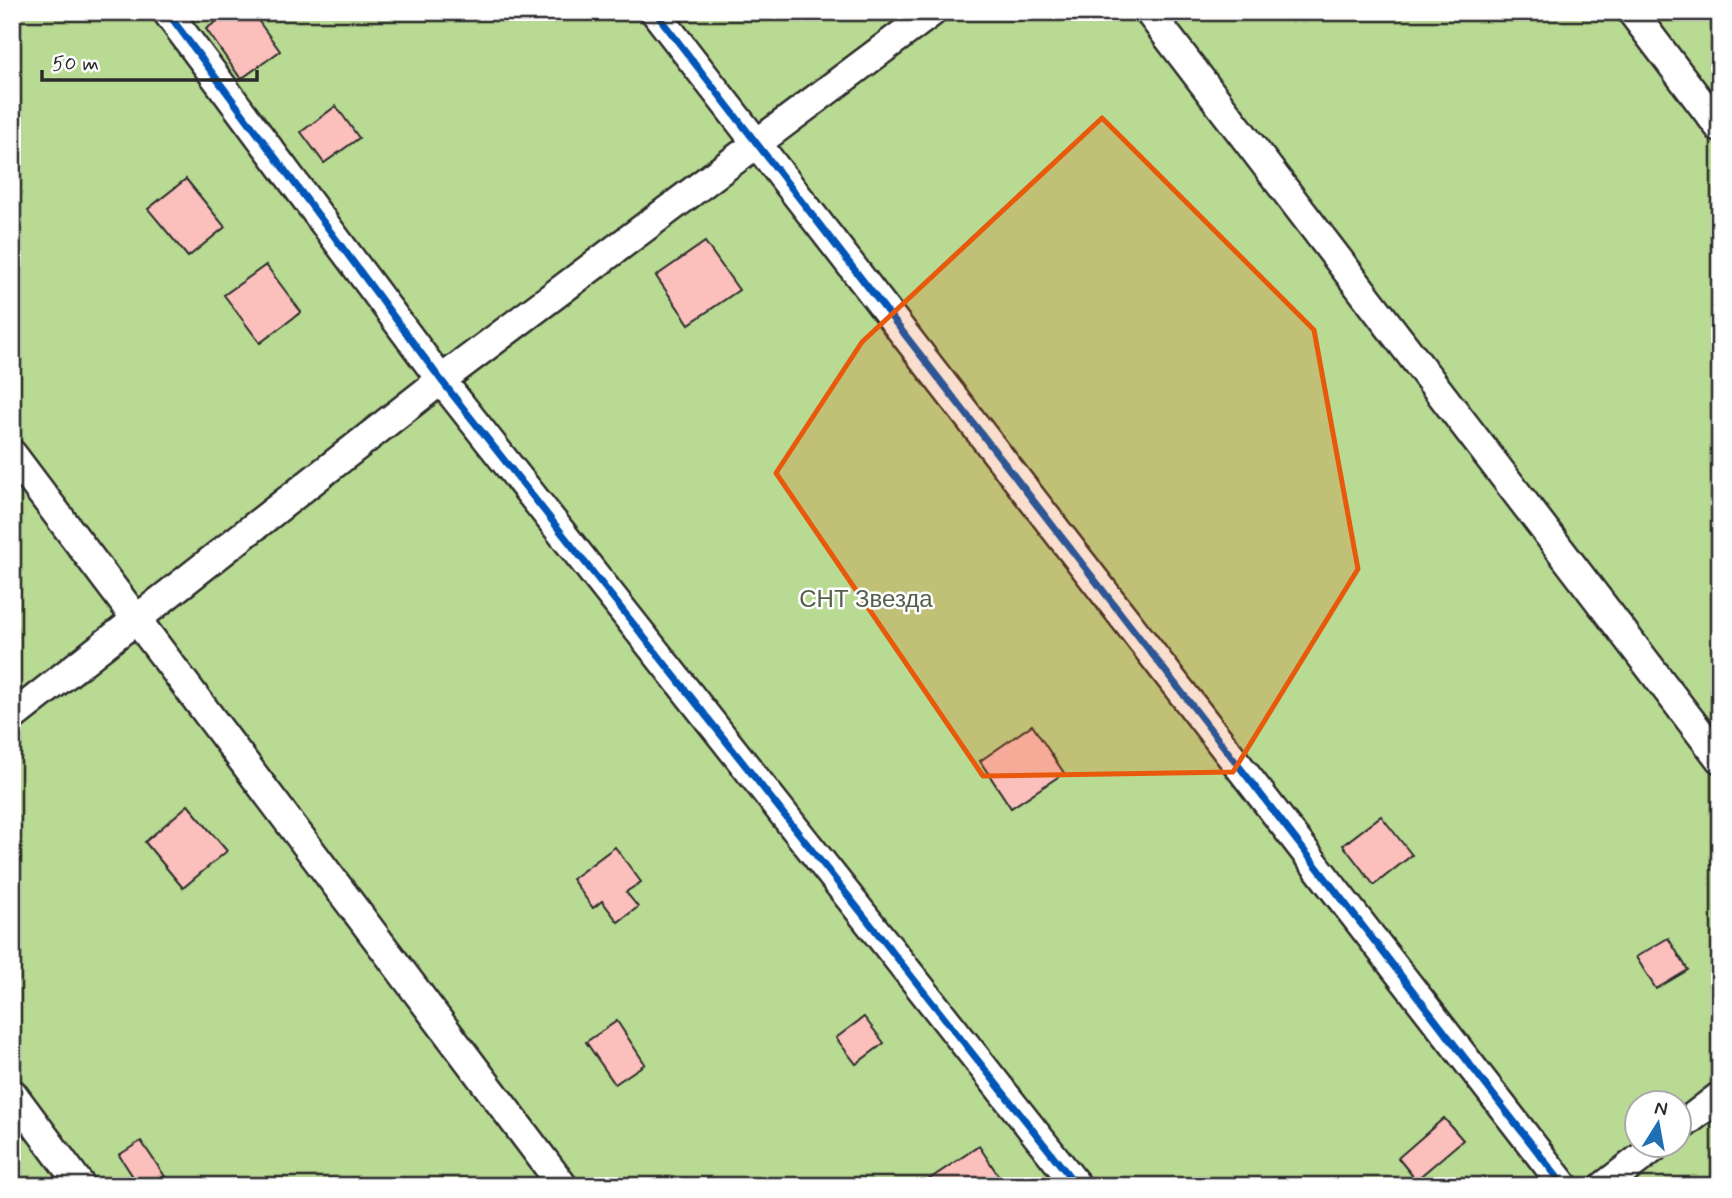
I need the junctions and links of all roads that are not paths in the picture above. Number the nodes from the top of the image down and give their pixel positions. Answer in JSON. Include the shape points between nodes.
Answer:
{"nodes":[{"id":1,"x":167,"y":12,"type":"edge"},
{"id":2,"x":655,"y":12,"type":"edge"},
{"id":3,"x":932,"y":12,"type":"edge"},
{"id":4,"x":1149,"y":12,"type":"edge"},
{"id":5,"x":1632,"y":12,"type":"edge"},
{"id":6,"x":1720,"y":128,"type":"edge"},
{"id":7,"x":756,"y":144,"type":"junction"},
{"id":8,"x":441,"y":380,"type":"junction"},
{"id":9,"x":12,"y":454,"type":"edge"},
{"id":10,"x":137,"y":621,"type":"junction"},
{"id":11,"x":12,"y":717,"type":"edge"},
{"id":12,"x":1720,"y":759,"type":"edge"},
{"id":13,"x":12,"y":1093,"type":"edge"},
{"id":14,"x":1720,"y":1096,"type":"edge"},
{"id":15,"x":1694,"y":1116,"type":"edge"},
{"id":16,"x":1638,"y":1160,"type":"edge"},
{"id":17,"x":81,"y":1186,"type":"edge"},
{"id":18,"x":563,"y":1186,"type":"edge"},
{"id":19,"x":1077,"y":1186,"type":"edge"},
{"id":20,"x":1564,"y":1186,"type":"edge"},
{"id":21,"x":1604,"y":1186,"type":"edge"}],
"edges":[{"from":1,"to":8,"type":"street"},
{"from":2,"to":7,"type":"street"},
{"from":3,"to":7,"type":"street"},
{"from":4,"to":12,"type":"street"},
{"from":5,"to":6,"type":"street"},
{"from":7,"to":8,"type":"street"},
{"from":7,"to":20,"type":"street"},
{"from":8,"to":10,"type":"street"},
{"from":8,"to":19,"type":"street"},
{"from":9,"to":10,"type":"street"},
{"from":10,"to":11,"type":"street"},
{"from":10,"to":18,"type":"street"},
{"from":13,"to":17,"type":"street"},
{"from":14,"to":15,"type":"street"},
{"from":16,"to":21,"type":"street"}]}
